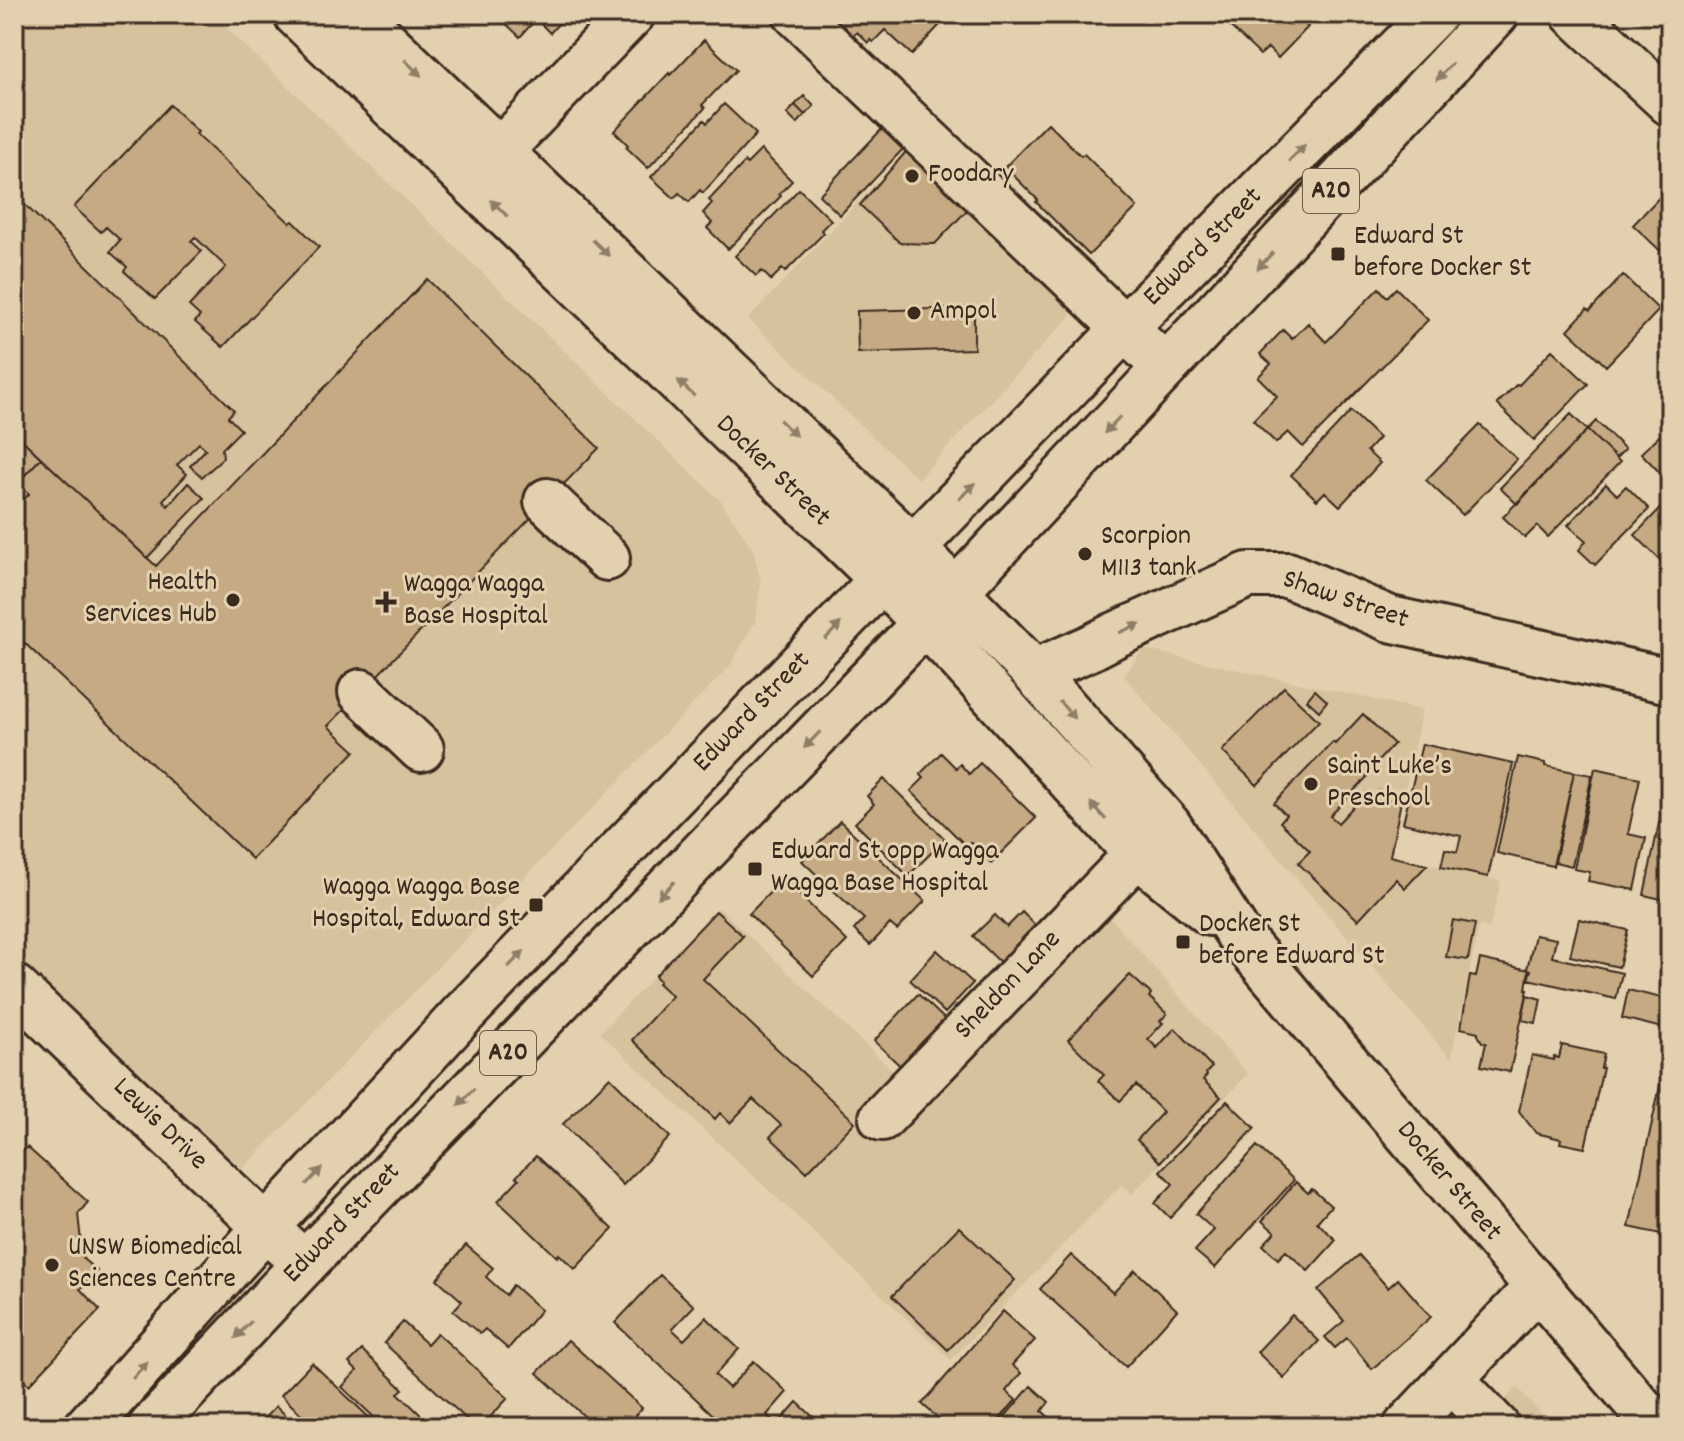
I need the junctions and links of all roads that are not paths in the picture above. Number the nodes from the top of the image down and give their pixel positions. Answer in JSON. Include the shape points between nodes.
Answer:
{"nodes":[{"id":1,"x":296,"y":14,"type":"edge"},
{"id":2,"x":357,"y":14,"type":"edge"},
{"id":3,"x":632,"y":14,"type":"edge"},
{"id":4,"x":796,"y":14,"type":"edge"},
{"id":5,"x":1434,"y":14,"type":"edge"},
{"id":6,"x":1496,"y":14,"type":"edge"},
{"id":7,"x":1574,"y":14,"type":"edge"},
{"id":8,"x":1670,"y":103,"type":"edge"},
{"id":9,"x":500,"y":151,"type":"junction"},
{"id":10,"x":1124,"y":329,"type":"junction"},
{"id":11,"x":1165,"y":367,"type":"junction"},
{"id":12,"x":547,"y":501,"type":"dead end"},
{"id":13,"x":913,"y":548,"type":"junction"},
{"id":14,"x":607,"y":558,"type":"dead end"},
{"id":15,"x":882,"y":579,"type":"junction"},
{"id":16,"x":956,"y":591,"type":"junction"},
{"id":17,"x":925,"y":623,"type":"junction"},
{"id":18,"x":1034,"y":672,"type":"junction"},
{"id":19,"x":1670,"y":681,"type":"edge"},
{"id":20,"x":361,"y":692,"type":"dead end"},
{"id":21,"x":421,"y":749,"type":"dead end"},
{"id":22,"x":1137,"y":854,"type":"junction"},
{"id":23,"x":1240,"y":937,"type":"junction"},
{"id":24,"x":14,"y":987,"type":"edge"},
{"id":25,"x":882,"y":1118,"type":"dead end"},
{"id":26,"x":266,"y":1227,"type":"junction"},
{"id":27,"x":304,"y":1264,"type":"junction"},
{"id":28,"x":1537,"y":1287,"type":"junction"},
{"id":29,"x":1451,"y":1379,"type":"junction"},
{"id":30,"x":87,"y":1427,"type":"edge"},
{"id":31,"x":151,"y":1427,"type":"edge"},
{"id":32,"x":1406,"y":1427,"type":"edge"},
{"id":33,"x":1497,"y":1427,"type":"edge"},
{"id":34,"x":1657,"y":1427,"type":"edge"}],
"edges":[{"from":15,"to":1,"type":"main road","name":"Docker Street","one_way":true},
{"from":2,"to":9,"type":"main road","name":"Docker Street","one_way":true},
{"from":3,"to":9,"type":"main road"},
{"from":4,"to":10,"type":"main road"},
{"from":10,"to":5,"type":"main road","name":"Edward Street","number":"A20","one_way":true},
{"from":6,"to":11,"type":"main road","name":"Edward Street","number":"A20","one_way":true},
{"from":7,"to":8,"type":"main road"},
{"from":9,"to":13,"type":"main road","name":"Docker Street","one_way":true},
{"from":10,"to":11,"type":"main road"},
{"from":13,"to":10,"type":"main road","name":"Edward Street","number":"A20","one_way":true},
{"from":11,"to":16,"type":"main road","name":"Edward Street","number":"A20","one_way":true},
{"from":12,"to":14,"type":"main road"},
{"from":13,"to":15,"type":"main road","name":"Edward Street","number":"A20"},
{"from":13,"to":16,"type":"main road","name":"Docker Street"},
{"from":15,"to":17,"type":"main road","name":"Docker Street"},
{"from":26,"to":15,"type":"main road","name":"Edward Street","number":"A20","one_way":true,"via":[[462,1015]]},
{"from":16,"to":17,"type":"main road","name":"Edward Street","number":"A20"},
{"from":16,"to":18,"type":"main road","name":"Docker Street"},
{"from":22,"to":17,"type":"main road","name":"Docker Street","one_way":true},
{"from":17,"to":27,"type":"main road","name":"Edward Street","number":"A20","one_way":true},
{"from":18,"to":19,"type":"main road","name":"Shaw Street","one_way":true,"via":[[1248,575],[1288,575],[1390,619]]},
{"from":18,"to":23,"type":"main road","name":"Docker Street","one_way":true,"via":[[1169,826]]},
{"from":20,"to":21,"type":"main road"},
{"from":22,"to":23,"type":"main road","name":"Docker Street"},
{"from":22,"to":25,"type":"main road","name":"Sheldon Lane"},
{"from":23,"to":28,"type":"main road","name":"Docker Street"},
{"from":24,"to":26,"type":"main road","name":"Lewis Drive"},
{"from":26,"to":27,"type":"main road","name":"Lewis Drive"},
{"from":30,"to":26,"type":"main road","name":"Edward Street","number":"A20","one_way":true},
{"from":27,"to":31,"type":"main road","name":"Edward Street","number":"A20","one_way":true},
{"from":28,"to":29,"type":"main road"},
{"from":28,"to":34,"type":"main road","name":"Docker Street"},
{"from":29,"to":32,"type":"main road"},
{"from":29,"to":33,"type":"main road"}]}
